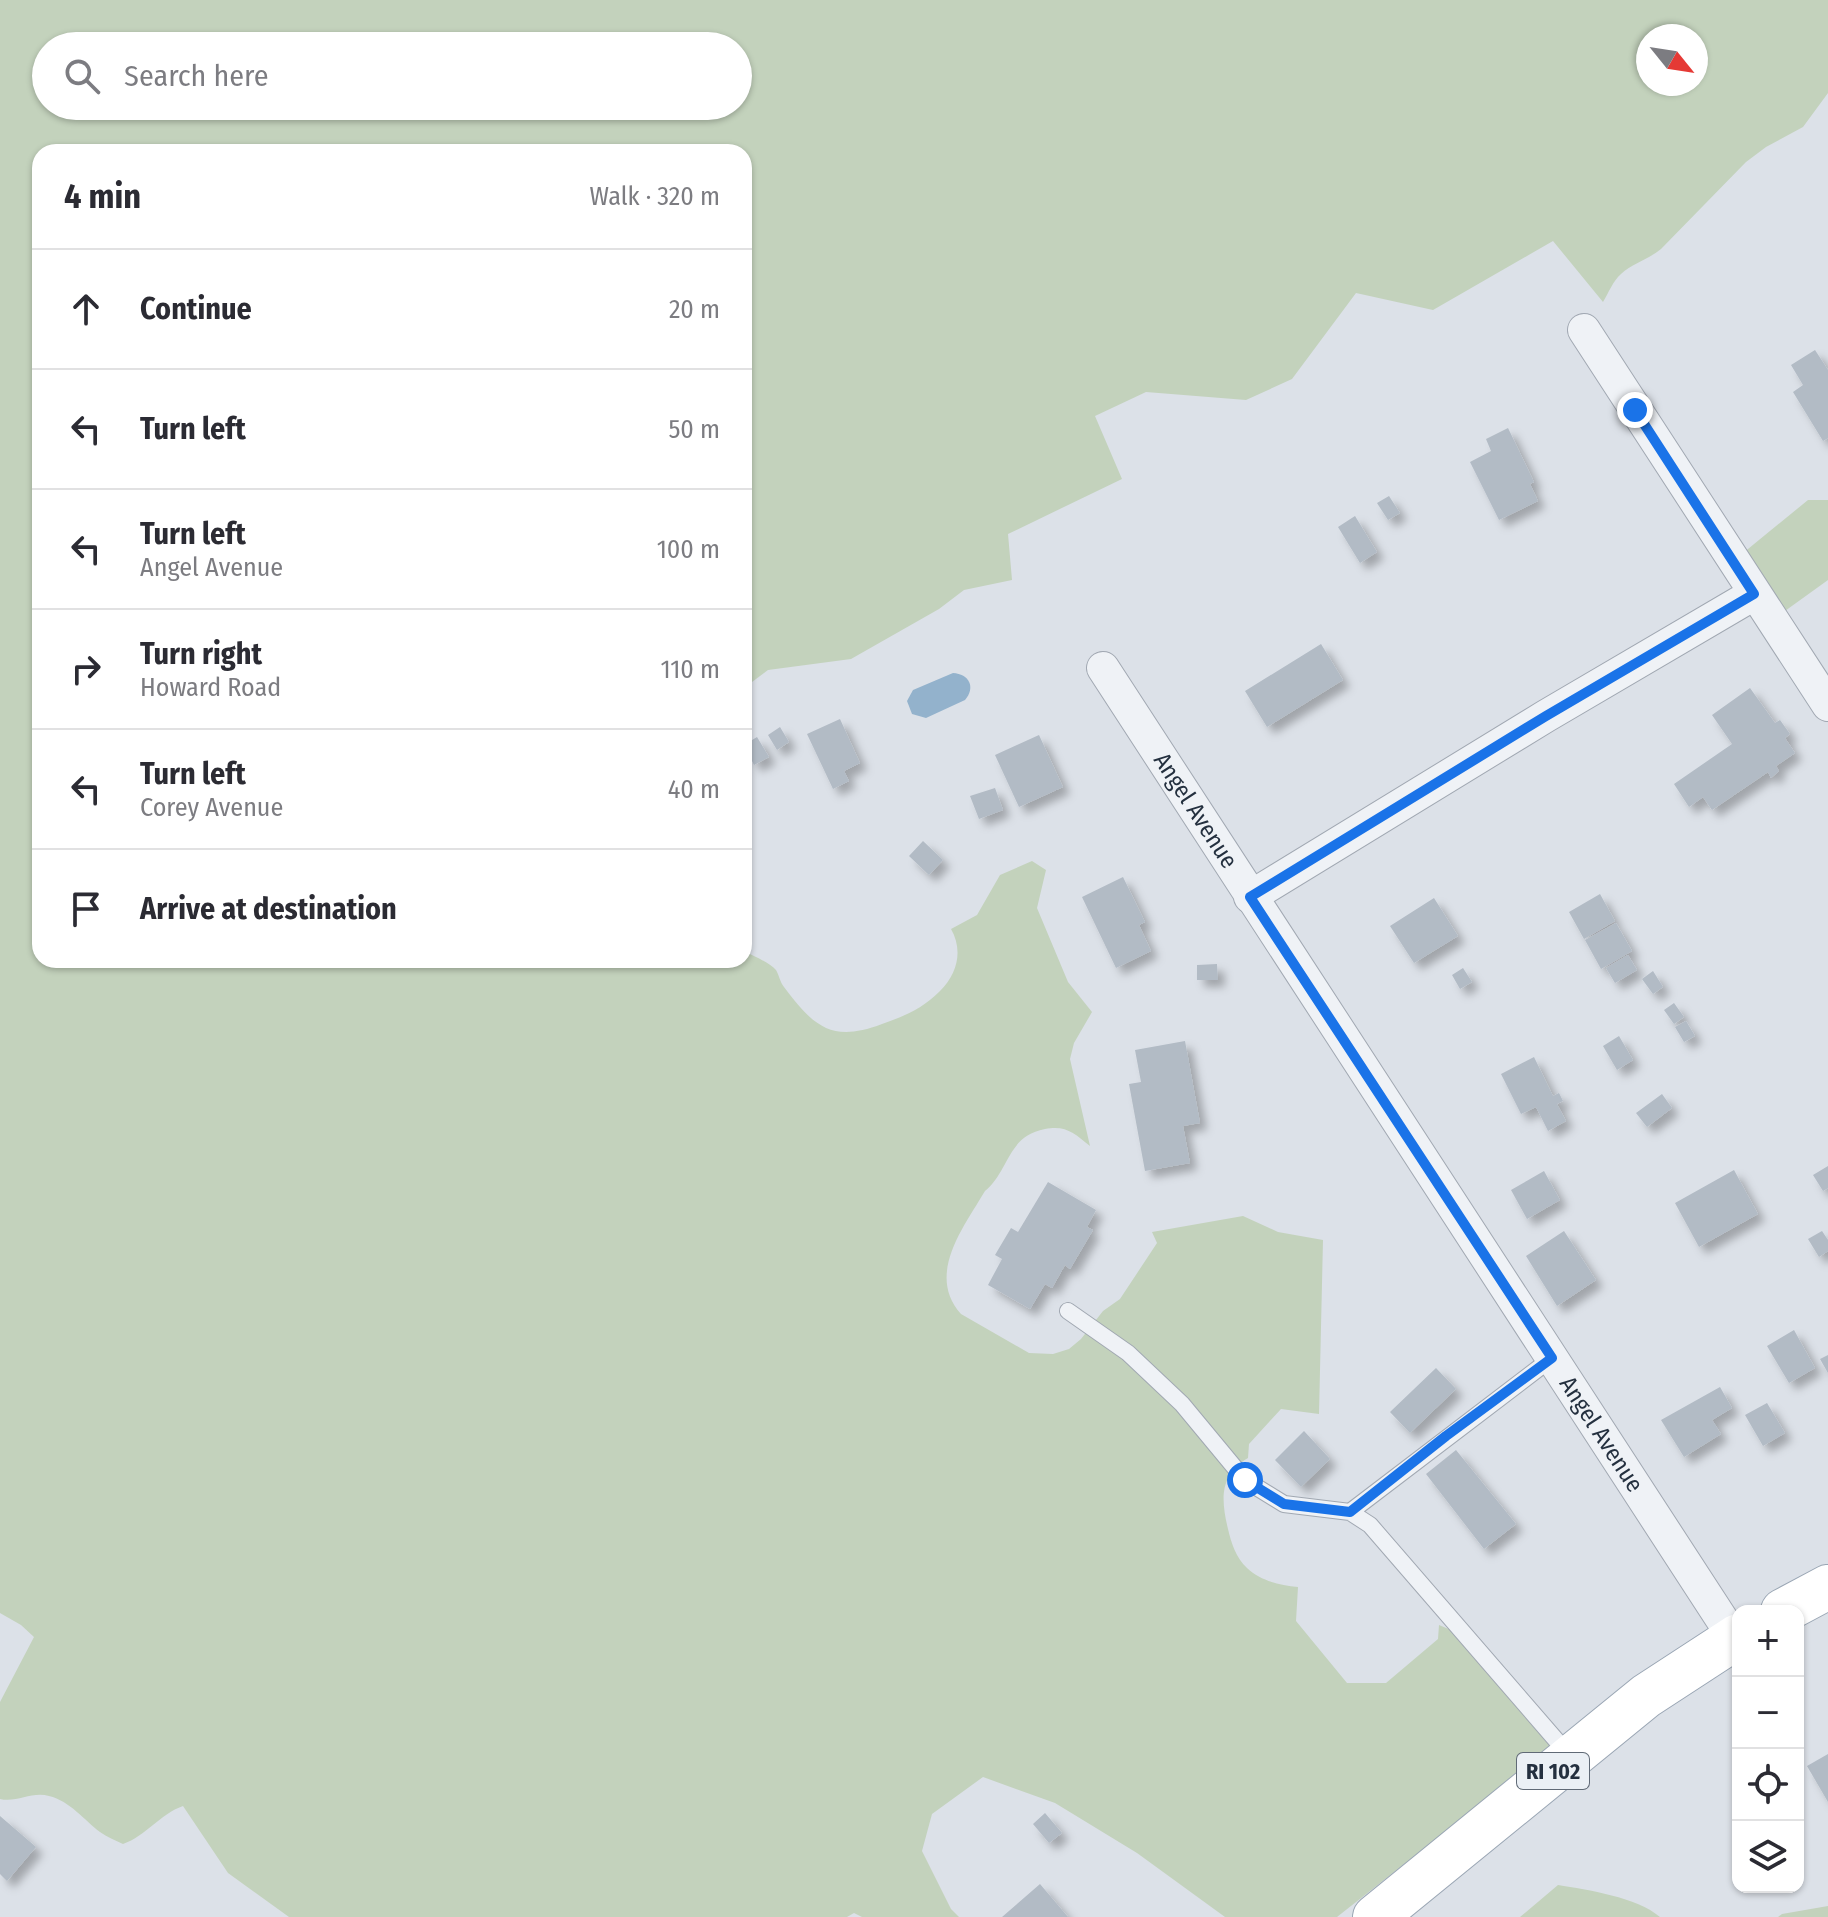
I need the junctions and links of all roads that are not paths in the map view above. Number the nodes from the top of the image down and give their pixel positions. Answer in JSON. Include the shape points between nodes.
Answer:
{"nodes":[{"id":1,"x":1584,"y":330,"type":"dead end"},
{"id":2,"x":1754,"y":594,"type":"junction"},
{"id":3,"x":1103,"y":668,"type":"dead end"},
{"id":4,"x":1828,"y":705,"type":"edge"},
{"id":5,"x":1250,"y":897,"type":"junction"},
{"id":6,"x":1068,"y":1311,"type":"dead end"},
{"id":7,"x":1552,"y":1358,"type":"junction"},
{"id":8,"x":1350,"y":1512,"type":"junction"},
{"id":9,"x":1828,"y":1587,"type":"edge"},
{"id":10,"x":1794,"y":1605,"type":"edge"},
{"id":11,"x":1732,"y":1631,"type":"edge"},
{"id":12,"x":1732,"y":1640,"type":"edge"},
{"id":13,"x":1571,"y":1757,"type":"junction"},
{"id":14,"x":1375,"y":1917,"type":"edge"}],
"edges":[{"from":1,"to":2,"type":"street"},
{"from":2,"to":4,"type":"street"},
{"from":2,"to":5,"type":"street"},
{"from":3,"to":5,"type":"street","name":"Angel Avenue"},
{"from":5,"to":7,"type":"street","name":"Angel Avenue"},
{"from":6,"to":8,"type":"lane","via":[[1139,1363],[1182,1404],[1245,1480],[1284,1504]]},
{"from":7,"to":8,"type":"lane"},
{"from":7,"to":11,"type":"street","name":"Angel Avenue"},
{"from":8,"to":13,"type":"lane","via":[[1370,1525]]},
{"from":9,"to":10,"type":"main road"},
{"from":12,"to":13,"type":"main road","number":"RI 102","via":[[1646,1696]]},
{"from":13,"to":14,"type":"main road","number":"RI 102"}]}
